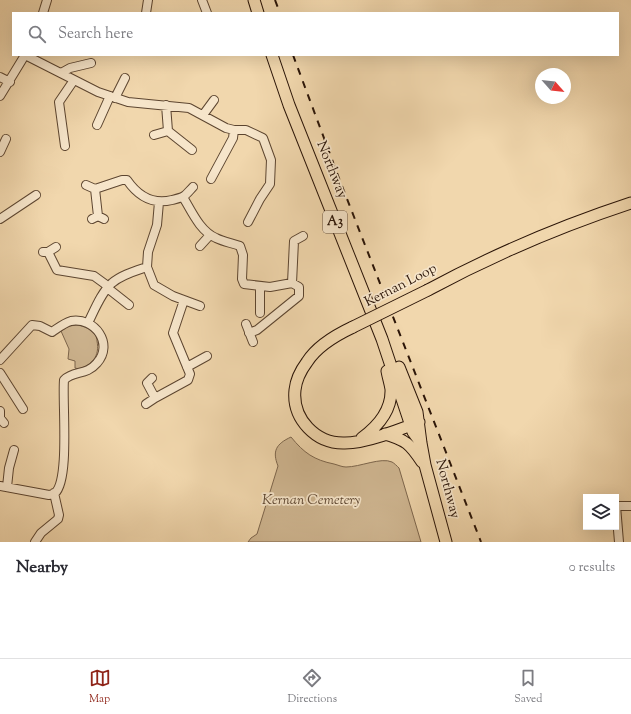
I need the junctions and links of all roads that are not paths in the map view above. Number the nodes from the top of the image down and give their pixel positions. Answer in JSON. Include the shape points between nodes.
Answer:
{"nodes":[{"id":1,"x":47,"y":0,"type":"edge"},
{"id":2,"x":148,"y":0,"type":"edge"},
{"id":3,"x":202,"y":0,"type":"edge"},
{"id":4,"x":254,"y":0,"type":"edge"},
{"id":5,"x":43,"y":12,"type":"edge"},
{"id":6,"x":146,"y":12,"type":"edge"},
{"id":7,"x":206,"y":12,"type":"edge"},
{"id":8,"x":258,"y":12,"type":"edge"},
{"id":9,"x":24,"y":56,"type":"edge"},
{"id":10,"x":27,"y":56,"type":"edge"},
{"id":11,"x":272,"y":56,"type":"edge"},
{"id":12,"x":91,"y":63,"type":"dead end"},
{"id":13,"x":61,"y":73,"type":"junction"},
{"id":14,"x":0,"y":77,"type":"edge"},
{"id":15,"x":126,"y":78,"type":"dead end"},
{"id":16,"x":74,"y":80,"type":"junction"},
{"id":17,"x":10,"y":82,"type":"junction"},
{"id":18,"x":0,"y":96,"type":"edge"},
{"id":19,"x":113,"y":97,"type":"junction"},
{"id":20,"x":214,"y":100,"type":"dead end"},
{"id":21,"x":166,"y":105,"type":"junction"},
{"id":22,"x":203,"y":115,"type":"junction"},
{"id":23,"x":97,"y":125,"type":"dead end"},
{"id":24,"x":168,"y":130,"type":"junction"},
{"id":25,"x":234,"y":130,"type":"junction"},
{"id":26,"x":154,"y":136,"type":"dead end"},
{"id":27,"x":6,"y":140,"type":"dead end"},
{"id":28,"x":65,"y":146,"type":"dead end"},
{"id":29,"x":192,"y":150,"type":"dead end"},
{"id":30,"x":0,"y":152,"type":"edge"},
{"id":31,"x":211,"y":179,"type":"dead end"},
{"id":32,"x":86,"y":185,"type":"dead end"},
{"id":33,"x":193,"y":187,"type":"dead end"},
{"id":34,"x":95,"y":189,"type":"junction"},
{"id":35,"x":36,"y":195,"type":"dead end"},
{"id":36,"x":183,"y":197,"type":"junction"},
{"id":37,"x":159,"y":202,"type":"junction"},
{"id":38,"x":631,"y":203,"type":"edge"},
{"id":39,"x":98,"y":218,"type":"dead end"},
{"id":40,"x":0,"y":219,"type":"edge"},
{"id":41,"x":248,"y":222,"type":"dead end"},
{"id":42,"x":210,"y":235,"type":"junction"},
{"id":43,"x":303,"y":236,"type":"dead end"},
{"id":44,"x":56,"y":247,"type":"dead end"},
{"id":45,"x":199,"y":247,"type":"dead end"},
{"id":46,"x":146,"y":267,"type":"junction"},
{"id":47,"x":292,"y":283,"type":"junction"},
{"id":48,"x":260,"y":287,"type":"junction"},
{"id":49,"x":108,"y":288,"type":"junction"},
{"id":50,"x":184,"y":300,"type":"junction"},
{"id":51,"x":129,"y":305,"type":"dead end"},
{"id":52,"x":200,"y":306,"type":"dead end"},
{"id":53,"x":260,"y":313,"type":"dead end"},
{"id":54,"x":88,"y":324,"type":"junction"},
{"id":55,"x":246,"y":324,"type":"dead end"},
{"id":56,"x":249,"y":333,"type":"junction"},
{"id":57,"x":382,"y":339,"type":"junction"},
{"id":58,"x":253,"y":342,"type":"dead end"},
{"id":59,"x":207,"y":356,"type":"dead end"},
{"id":60,"x":0,"y":360,"type":"edge"},
{"id":61,"x":187,"y":367,"type":"junction"},
{"id":62,"x":0,"y":373,"type":"edge"},
{"id":63,"x":152,"y":378,"type":"dead end"},
{"id":64,"x":155,"y":398,"type":"junction"},
{"id":65,"x":146,"y":404,"type":"dead end"},
{"id":66,"x":22,"y":409,"type":"dead end"},
{"id":67,"x":0,"y":411,"type":"edge"},
{"id":68,"x":2,"y":420,"type":"edge"},
{"id":69,"x":415,"y":424,"type":"junction"},
{"id":70,"x":385,"y":434,"type":"junction"},
{"id":71,"x":356,"y":442,"type":"junction"},
{"id":72,"x":14,"y":450,"type":"dead end"},
{"id":73,"x":425,"y":465,"type":"junction"},
{"id":74,"x":3,"y":486,"type":"edge"},
{"id":75,"x":54,"y":493,"type":"junction"},
{"id":76,"x":619,"y":506,"type":"edge"},
{"id":77,"x":631,"y":506,"type":"edge"},
{"id":78,"x":618,"y":530,"type":"edge"},
{"id":79,"x":35,"y":542,"type":"edge"},
{"id":80,"x":446,"y":542,"type":"edge"},
{"id":81,"x":619,"y":542,"type":"edge"}],
"edges":[{"from":1,"to":5,"type":"street"},
{"from":2,"to":6,"type":"street"},
{"from":3,"to":7,"type":"street"},
{"from":4,"to":8,"type":"highway"},
{"from":9,"to":17,"type":"street"},
{"from":10,"to":13,"type":"street"},
{"from":11,"to":57,"type":"highway","name":"Northway","number":"A3","via":[[289,105]]},
{"from":12,"to":13,"type":"street"},
{"from":13,"to":16,"type":"street"},
{"from":14,"to":17,"type":"street"},
{"from":15,"to":19,"type":"street"},
{"from":16,"to":19,"type":"street"},
{"from":16,"to":28,"type":"street","via":[[59,102]]},
{"from":17,"to":18,"type":"street"},
{"from":19,"to":21,"type":"street","via":[[128,102]]},
{"from":19,"to":23,"type":"street"},
{"from":20,"to":22,"type":"street"},
{"from":21,"to":22,"type":"street","via":[[189,108]]},
{"from":21,"to":24,"type":"street"},
{"from":22,"to":25,"type":"street"},
{"from":24,"to":26,"type":"street"},
{"from":24,"to":29,"type":"street"},
{"from":25,"to":31,"type":"street","via":[[233,138]]},
{"from":25,"to":41,"type":"street","via":[[246,130],[263,138],[272,160],[270,184]]},
{"from":27,"to":30,"type":"street"},
{"from":32,"to":34,"type":"street"},
{"from":33,"to":36,"type":"street"},
{"from":34,"to":37,"type":"street","via":[[127,180],[144,198]]},
{"from":34,"to":39,"type":"street"},
{"from":35,"to":40,"type":"street"},
{"from":36,"to":37,"type":"street"},
{"from":36,"to":42,"type":"street","via":[[203,230]]},
{"from":37,"to":46,"type":"street","via":[[157,225]]},
{"from":38,"to":71,"type":"highway","name":"Kernan Loop","bridge":true,"via":[[555,231],[505,253],[336,335],[320,348],[307,361],[299,376],[295,389],[298,412],[312,433],[323,439]]},
{"from":42,"to":45,"type":"street"},
{"from":42,"to":48,"type":"street","via":[[240,246],[243,255],[244,284]]},
{"from":43,"to":47,"type":"street","via":[[294,240]]},
{"from":44,"to":49,"type":"street","via":[[45,252],[57,270],[94,276]]},
{"from":46,"to":49,"type":"street","via":[[120,278]]},
{"from":46,"to":50,"type":"street","via":[[154,285]]},
{"from":47,"to":48,"type":"street"},
{"from":47,"to":56,"type":"street","via":[[299,287],[299,296],[257,330]]},
{"from":48,"to":53,"type":"street"},
{"from":49,"to":51,"type":"street"},
{"from":49,"to":54,"type":"street"},
{"from":50,"to":52,"type":"street"},
{"from":50,"to":61,"type":"street","via":[[173,333]]},
{"from":54,"to":60,"type":"street","via":[[81,321],[70,322],[52,332],[32,325]]},
{"from":54,"to":75,"type":"street","via":[[100,332],[104,347],[98,363],[91,369],[84,373],[69,375],[64,380],[64,452],[59,487]]},
{"from":55,"to":56,"type":"street"},
{"from":56,"to":58,"type":"street"},
{"from":57,"to":69,"type":"highway","name":"Northway","number":"A3"},
{"from":57,"to":69,"type":"highway","name":"Northway","number":"A3","via":[[392,356]]},
{"from":57,"to":71,"type":"highway","number":"A3","via":[[391,390],[390,400],[381,421]]},
{"from":59,"to":61,"type":"street"},
{"from":61,"to":64,"type":"street","via":[[190,374],[188,380]]},
{"from":62,"to":66,"type":"street"},
{"from":63,"to":64,"type":"street","via":[[147,383]]},
{"from":64,"to":65,"type":"street"},
{"from":67,"to":68,"type":"street"},
{"from":69,"to":70,"type":"highway","name":"Kernan Loop"},
{"from":69,"to":73,"type":"highway","name":"Northway","number":"A3","via":[[413,432],[420,443]]},
{"from":70,"to":71,"type":"highway","name":"Kernan Loop"},
{"from":70,"to":73,"type":"highway","via":[[407,443]]},
{"from":72,"to":74,"type":"street"},
{"from":73,"to":80,"type":"highway","name":"Northway","number":"A3"},
{"from":74,"to":75,"type":"street","via":[[49,495]]},
{"from":75,"to":79,"type":"street","via":[[58,519],[41,533]]},
{"from":76,"to":77,"type":"street"},
{"from":78,"to":81,"type":"street"}]}
